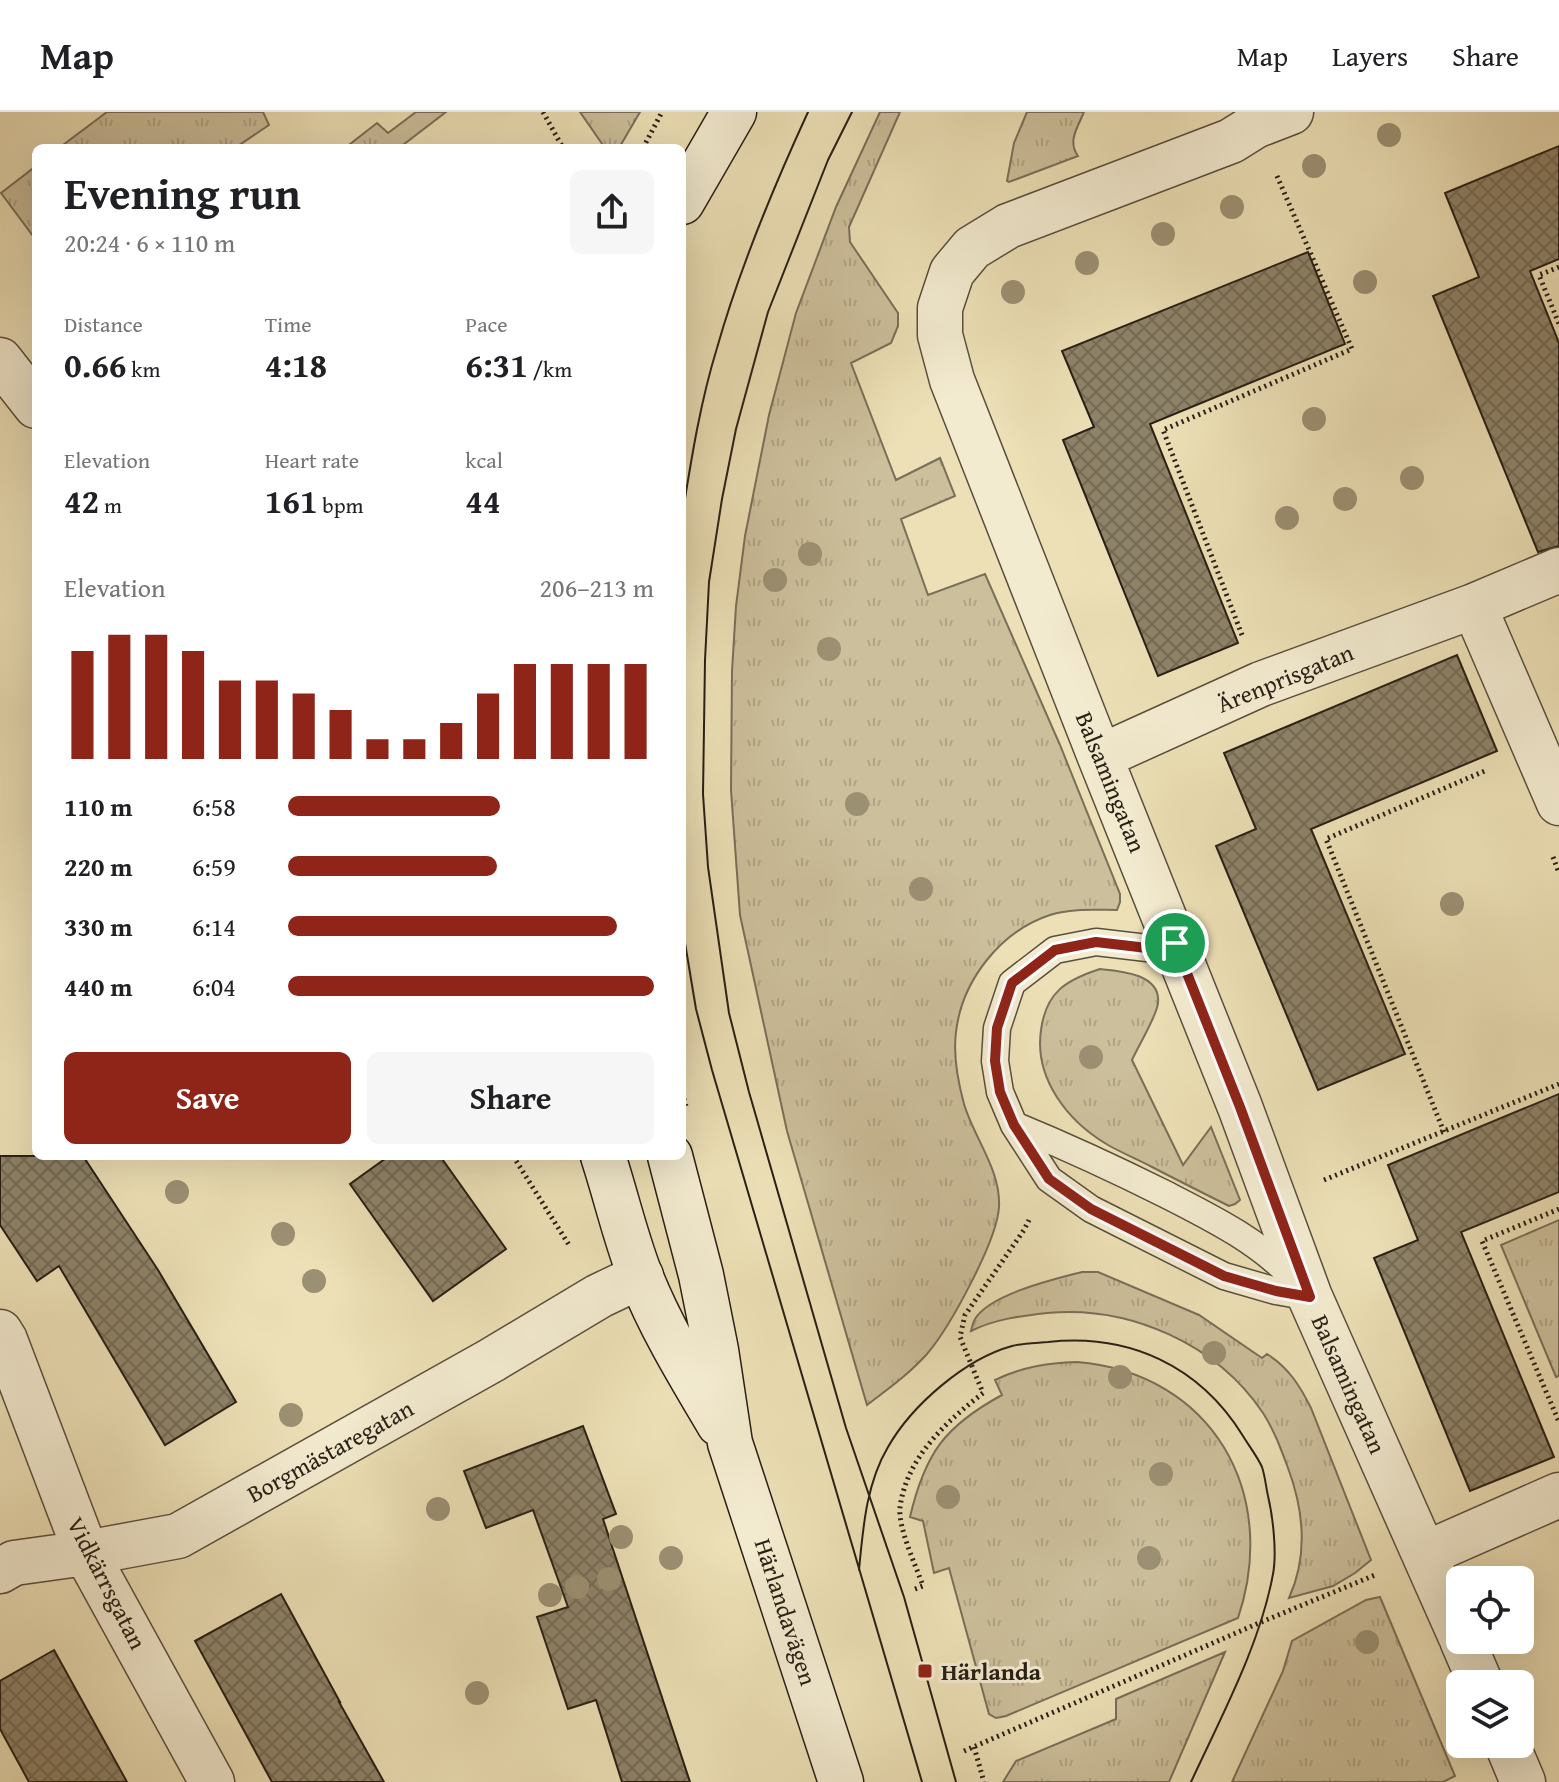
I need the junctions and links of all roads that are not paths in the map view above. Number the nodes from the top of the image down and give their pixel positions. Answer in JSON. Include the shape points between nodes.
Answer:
{"nodes":[{"id":1,"x":734,"y":112,"type":"edge"},
{"id":2,"x":1273,"y":119,"type":"edge"},
{"id":3,"x":686,"y":202,"type":"edge"},
{"id":4,"x":0,"y":360,"type":"edge"},
{"id":5,"x":32,"y":401,"type":"edge"},
{"id":6,"x":1559,"y":570,"type":"edge"},
{"id":7,"x":1474,"y":606,"type":"junction"},
{"id":8,"x":1100,"y":757,"type":"junction"},
{"id":9,"x":1559,"y":803,"type":"edge"},
{"id":10,"x":1175,"y":943,"type":"junction"},
{"id":11,"x":1014,"y":1125,"type":"junction"},
{"id":12,"x":604,"y":1160,"type":"edge"},
{"id":13,"x":671,"y":1160,"type":"edge"},
{"id":14,"x":641,"y":1276,"type":"junction"},
{"id":15,"x":1310,"y":1297,"type":"junction"},
{"id":16,"x":0,"y":1332,"type":"edge"},
{"id":17,"x":730,"y":1443,"type":"junction"},
{"id":18,"x":1559,"y":1495,"type":"edge"},
{"id":19,"x":86,"y":1553,"type":"junction"},
{"id":20,"x":1425,"y":1554,"type":"junction"},
{"id":21,"x":0,"y":1571,"type":"edge"},
{"id":22,"x":1446,"y":1603,"type":"edge"},
{"id":23,"x":1513,"y":1758,"type":"edge"},
{"id":24,"x":212,"y":1782,"type":"edge"},
{"id":25,"x":841,"y":1782,"type":"edge"},
{"id":26,"x":1523,"y":1782,"type":"edge"}],
"edges":[{"from":1,"to":3,"type":"street"},
{"from":2,"to":8,"type":"street","name":"Balsamingatan","via":[[1231,141],[1008,226],[972,248],[952,272],[940,308],[940,335],[952,380]]},
{"from":4,"to":5,"type":"street"},
{"from":6,"to":7,"type":"street","name":"Ärenprisgatan"},
{"from":7,"to":8,"type":"street","name":"Ärenprisgatan","via":[[1261,684]]},
{"from":7,"to":9,"type":"street"},
{"from":8,"to":10,"type":"street","name":"Balsamingatan"},
{"from":10,"to":11,"type":"lane","via":[[1147,948],[1096,942],[1055,950],[1012,983],[997,1028],[995,1061],[1000,1092]]},
{"from":10,"to":15,"type":"street","name":"Balsamingatan"},
{"from":11,"to":15,"type":"lane","via":[[1233,1229],[1281,1265]]},
{"from":11,"to":15,"type":"lane","via":[[1049,1179],[1091,1209],[1224,1276]]},
{"from":12,"to":14,"type":"street","name":"Härlandavägen"},
{"from":13,"to":17,"type":"street","name":"Härlandavägen","via":[[701,1275]]},
{"from":14,"to":17,"type":"street","name":"Härlandavägen","via":[[669,1340]]},
{"from":14,"to":19,"type":"street","name":"Borgmästaregatan","via":[[178,1536]]},
{"from":15,"to":20,"type":"street","name":"Balsamingatan"},
{"from":16,"to":19,"type":"street","name":"Vidkärrsgatan"},
{"from":17,"to":25,"type":"street","name":"Härlandavägen"},
{"from":18,"to":20,"type":"street"},
{"from":19,"to":21,"type":"street","name":"Borgmästaregatan","via":[[14,1563]]},
{"from":19,"to":24,"type":"street","name":"Vidkärrsgatan"},
{"from":20,"to":22,"type":"street","name":"Balsamingatan"},
{"from":23,"to":26,"type":"street"}]}
